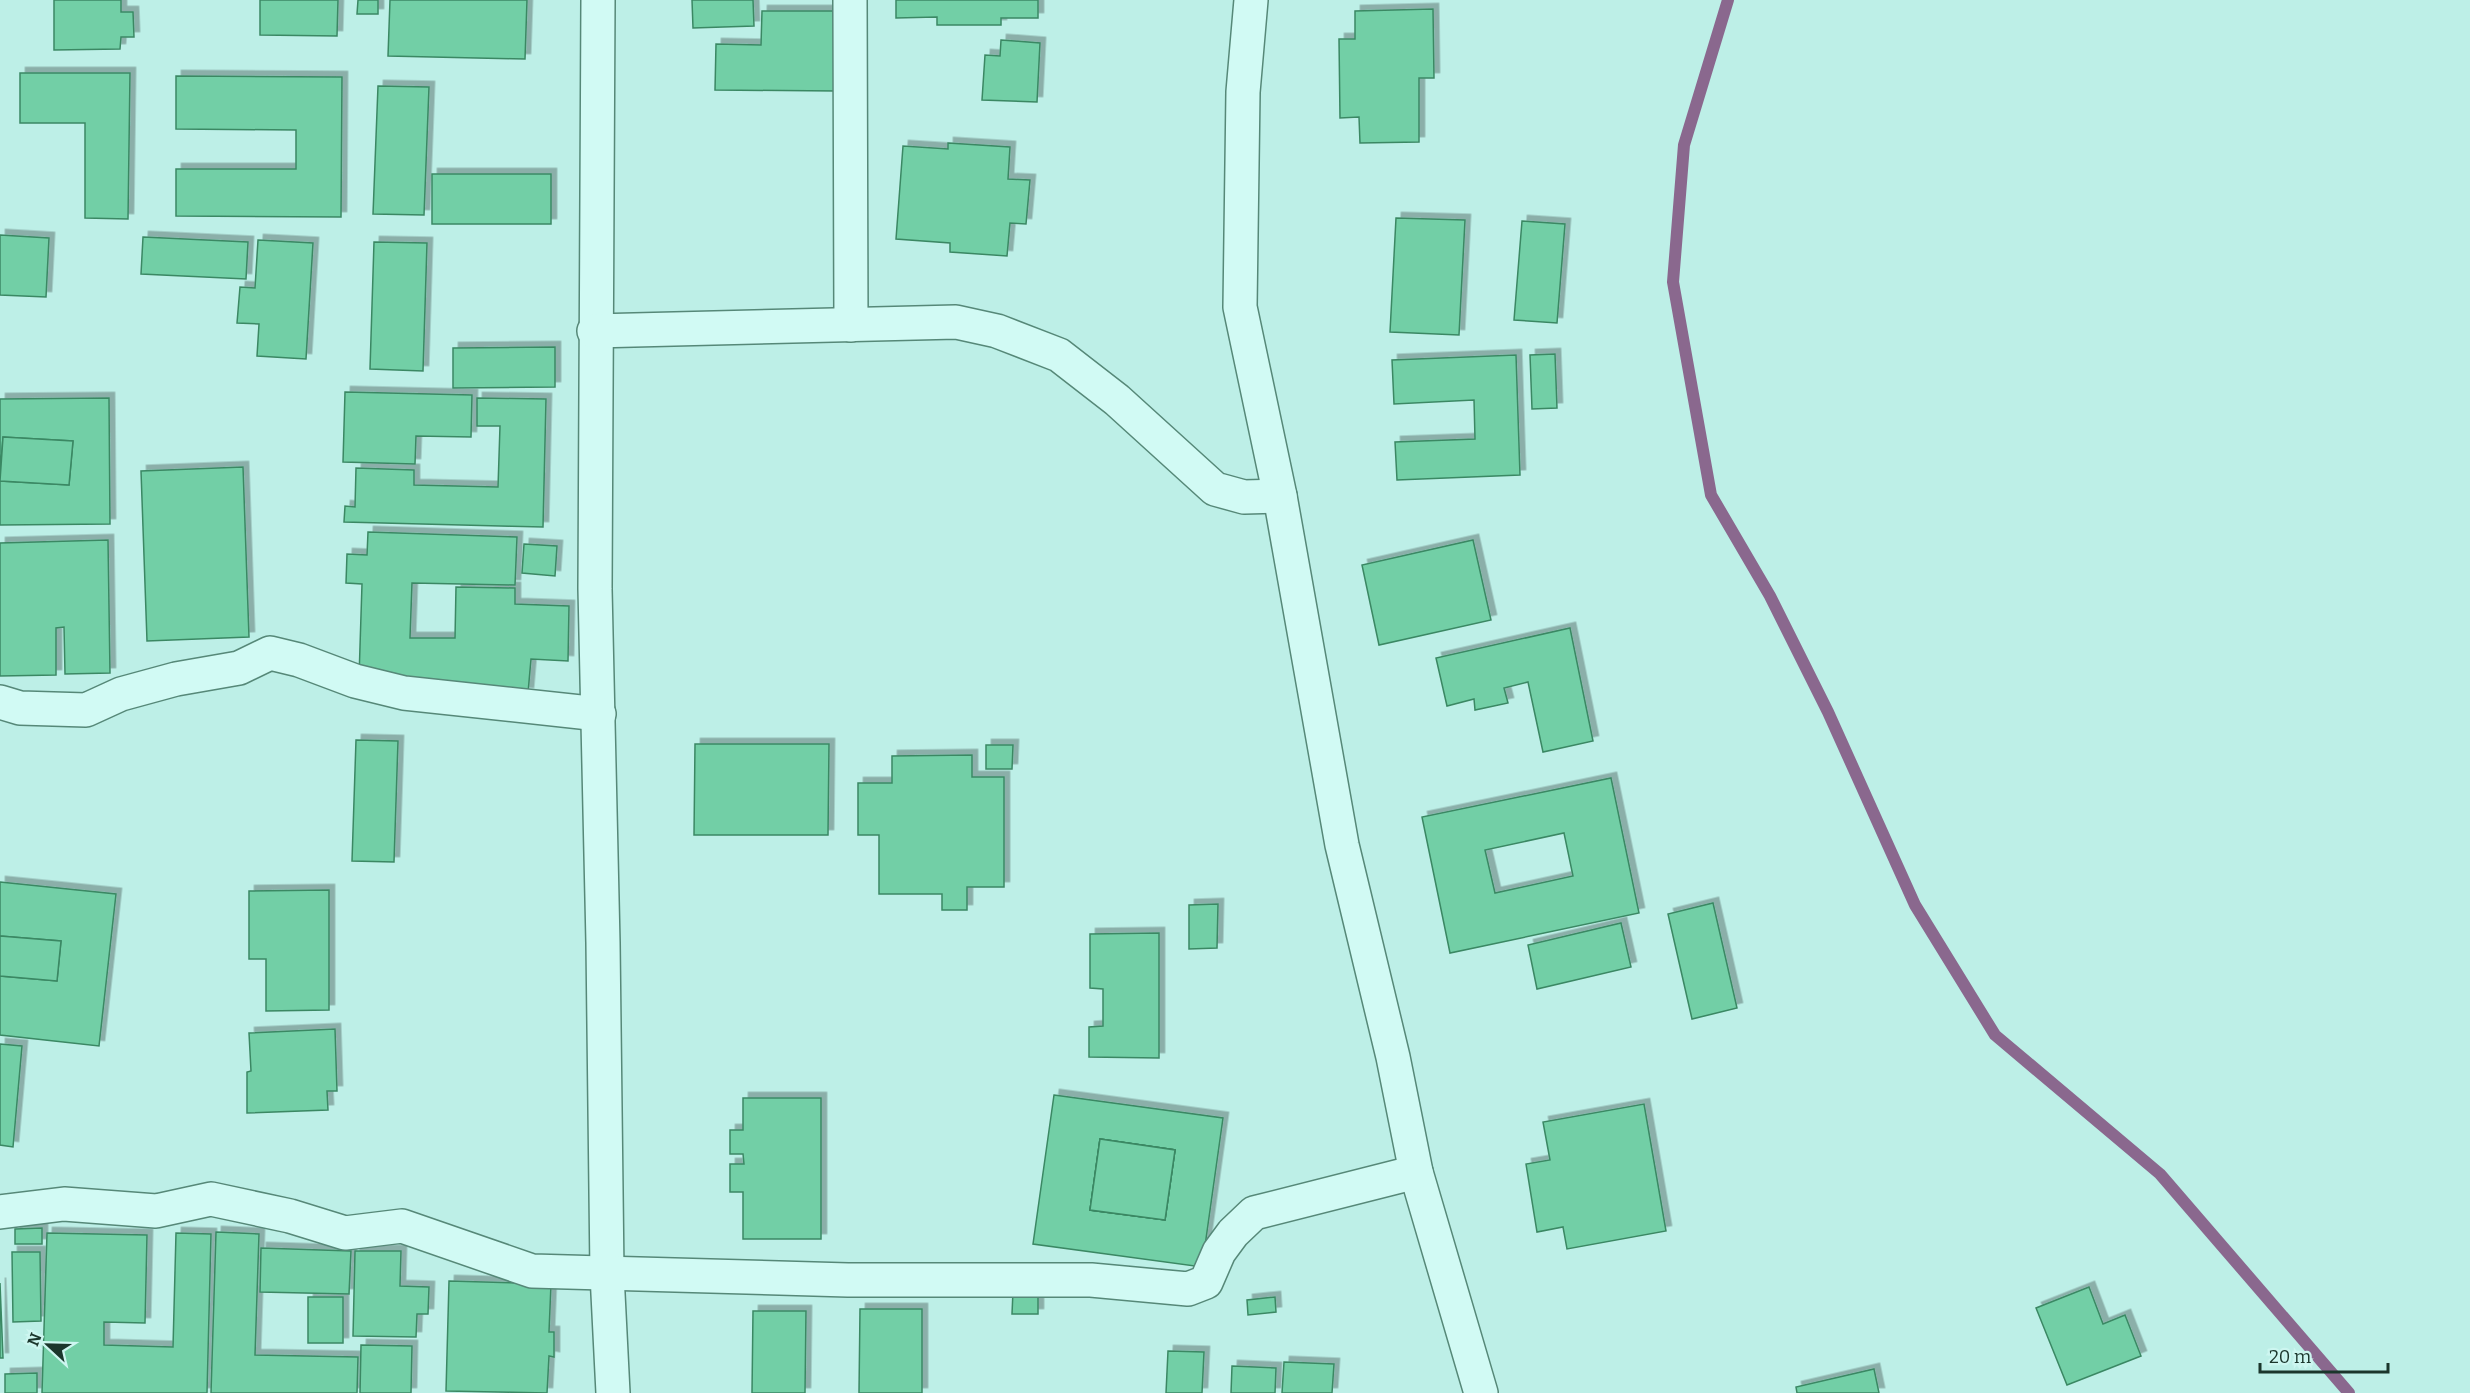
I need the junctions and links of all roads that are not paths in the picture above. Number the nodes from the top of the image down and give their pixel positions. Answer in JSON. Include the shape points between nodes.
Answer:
{"nodes":[{"id":1,"x":598,"y":0,"type":"edge"},
{"id":2,"x":850,"y":0,"type":"edge"},
{"id":3,"x":1251,"y":0,"type":"edge"},
{"id":4,"x":851,"y":325,"type":"junction"},
{"id":5,"x":594,"y":332,"type":"junction"},
{"id":6,"x":1280,"y":496,"type":"junction"},
{"id":7,"x":0,"y":702,"type":"edge"},
{"id":8,"x":599,"y":714,"type":"junction"},
{"id":9,"x":1416,"y":1172,"type":"junction"},
{"id":10,"x":0,"y":1212,"type":"edge"},
{"id":11,"x":607,"y":1274,"type":"junction"},
{"id":12,"x":613,"y":1393,"type":"edge"},
{"id":13,"x":1481,"y":1393,"type":"edge"}],
"edges":[{"from":1,"to":5,"type":"street"},
{"from":2,"to":4,"type":"street"},
{"from":3,"to":6,"type":"street","via":[[1243,92],[1240,308]]},
{"from":4,"to":5,"type":"street"},
{"from":4,"to":6,"type":"street","via":[[956,322],[997,331],[1059,355],[1117,400],[1215,489],[1244,497]]},
{"from":5,"to":8,"type":"street"},
{"from":6,"to":9,"type":"street","via":[[1342,845]]},
{"from":7,"to":8,"type":"street","via":[[20,708],[86,710],[121,694],[239,668],[270,653],[404,693]]},
{"from":8,"to":11,"type":"street"},
{"from":9,"to":11,"type":"street","via":[[1254,1213],[1219,1252],[1206,1282],[1188,1289],[1091,1281]]},
{"from":9,"to":13,"type":"street"},
{"from":10,"to":11,"type":"street","via":[[64,1203],[156,1211],[211,1199],[345,1233],[402,1226],[532,1271]]},
{"from":11,"to":12,"type":"street"}]}
